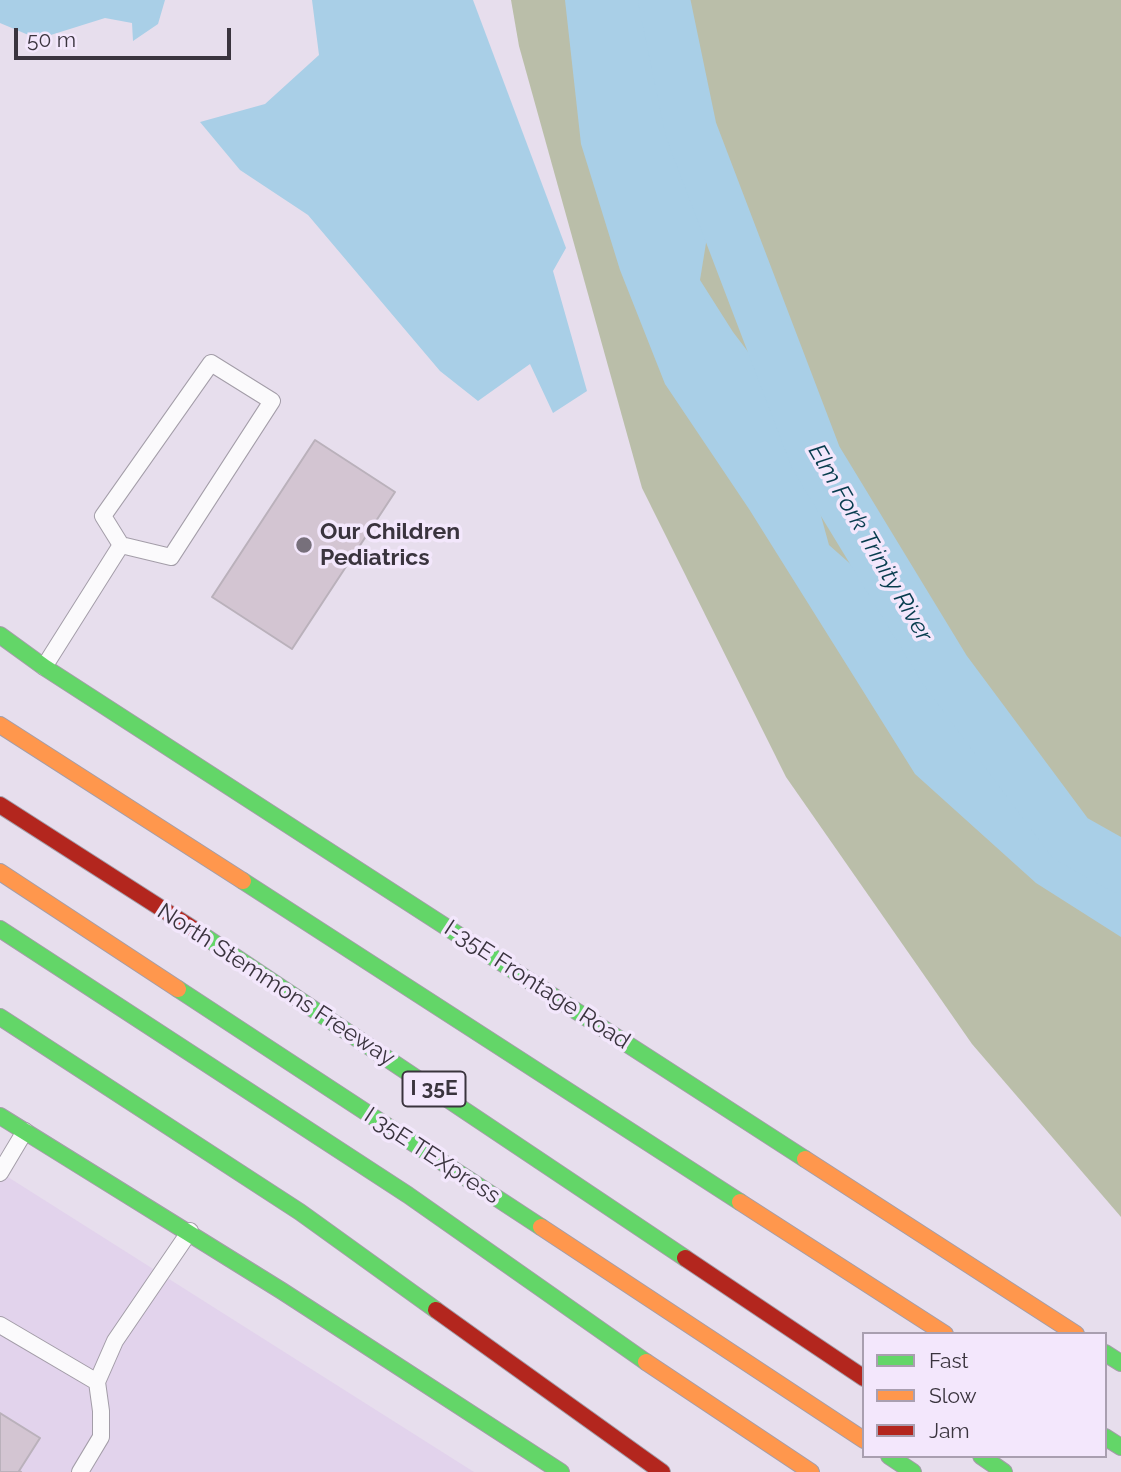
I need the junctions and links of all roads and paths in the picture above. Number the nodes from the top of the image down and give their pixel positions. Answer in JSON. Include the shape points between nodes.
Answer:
{"nodes":[{"id":1,"x":121,"y":545,"type":"junction"},
{"id":2,"x":0,"y":635,"type":"edge"},
{"id":3,"x":44,"y":667,"type":"junction"},
{"id":4,"x":4,"y":727,"type":"edge"},
{"id":5,"x":0,"y":805,"type":"edge"},
{"id":6,"x":0,"y":872,"type":"edge"},
{"id":7,"x":0,"y":929,"type":"edge"},
{"id":8,"x":0,"y":1017,"type":"edge"},
{"id":9,"x":0,"y":1116,"type":"edge"},
{"id":10,"x":25,"y":1131,"type":"junction"},
{"id":11,"x":0,"y":1173,"type":"edge"},
{"id":12,"x":190,"y":1231,"type":"junction"},
{"id":13,"x":0,"y":1325,"type":"edge"},
{"id":14,"x":942,"y":1332,"type":"edge"},
{"id":15,"x":1073,"y":1332,"type":"edge"},
{"id":16,"x":862,"y":1377,"type":"edge"},
{"id":17,"x":97,"y":1382,"type":"junction"},
{"id":18,"x":862,"y":1439,"type":"edge"},
{"id":19,"x":892,"y":1458,"type":"edge"},
{"id":20,"x":984,"y":1458,"type":"edge"},
{"id":21,"x":80,"y":1472,"type":"edge"},
{"id":22,"x":561,"y":1472,"type":"edge"},
{"id":23,"x":662,"y":1472,"type":"edge"},
{"id":24,"x":811,"y":1472,"type":"edge"},
{"id":25,"x":913,"y":1472,"type":"edge"},
{"id":26,"x":1004,"y":1472,"type":"edge"}],
"edges":[{"from":1,"to":1,"type":"lane","via":[[171,556],[272,401],[211,363],[103,516]]},
{"from":1,"to":3,"type":"lane"},
{"from":2,"to":3,"type":"main road","name":"I-35E Frontage Road"},
{"from":3,"to":15,"type":"main road","name":"I-35E Frontage Road"},
{"from":4,"to":14,"type":"main road"},
{"from":5,"to":16,"type":"main road","name":"North Stemmons Freeway","number":"I 35E","via":[[234,955]]},
{"from":6,"to":18,"type":"main road","name":"I 35E TEXpress"},
{"from":7,"to":24,"type":"main road","via":[[408,1195],[694,1396]]},
{"from":8,"to":23,"type":"main road","via":[[300,1212]]},
{"from":9,"to":10,"type":"main road"},
{"from":10,"to":11,"type":"lane"},
{"from":10,"to":12,"type":"main road"},
{"from":12,"to":17,"type":"lane","via":[[115,1341]]},
{"from":12,"to":22,"type":"main road"},
{"from":13,"to":17,"type":"lane"},
{"from":17,"to":21,"type":"lane","via":[[101,1437]]},
{"from":19,"to":25,"type":"main road"},
{"from":20,"to":26,"type":"main road"}]}
